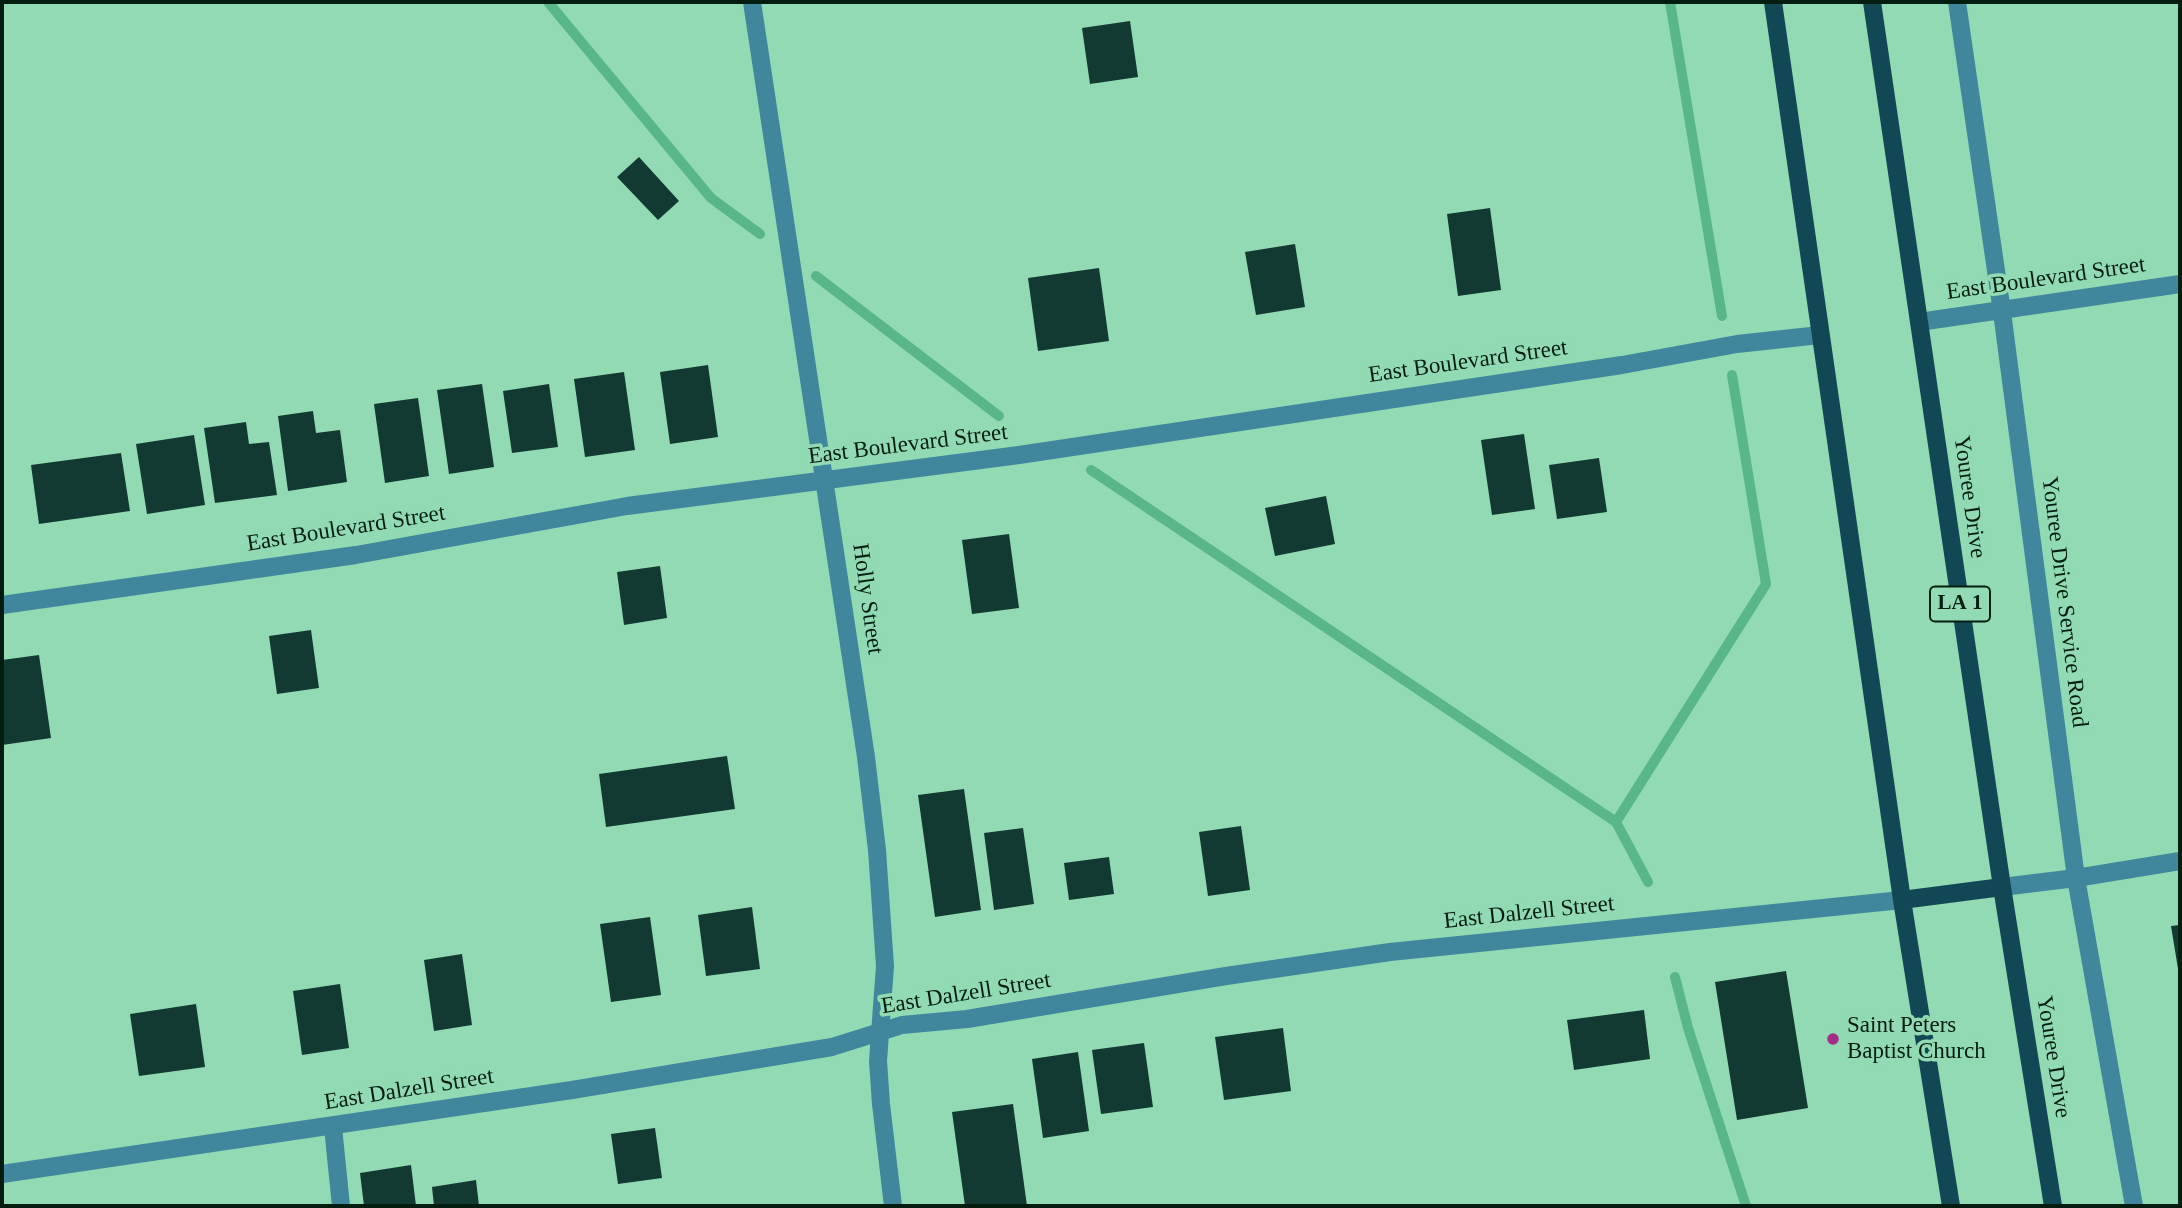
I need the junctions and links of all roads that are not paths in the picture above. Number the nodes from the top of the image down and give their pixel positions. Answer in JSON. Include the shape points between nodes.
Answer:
{"nodes":[{"id":1,"x":752,"y":2,"type":"edge"},
{"id":2,"x":1773,"y":2,"type":"edge"},
{"id":3,"x":1872,"y":2,"type":"edge"},
{"id":4,"x":1957,"y":2,"type":"edge"},
{"id":5,"x":2180,"y":284,"type":"edge"},
{"id":6,"x":2001,"y":312,"type":"junction"},
{"id":7,"x":1919,"y":322,"type":"junction"},
{"id":8,"x":1820,"y":335,"type":"junction"},
{"id":9,"x":825,"y":480,"type":"junction"},
{"id":10,"x":2,"y":605,"type":"edge"},
{"id":11,"x":2180,"y":861,"type":"edge"},
{"id":12,"x":2076,"y":878,"type":"junction"},
{"id":13,"x":2001,"y":887,"type":"junction"},
{"id":14,"x":1902,"y":900,"type":"junction"},
{"id":15,"x":880,"y":1031,"type":"junction"},
{"id":16,"x":333,"y":1127,"type":"junction"},
{"id":17,"x":2,"y":1174,"type":"edge"},
{"id":18,"x":341,"y":1206,"type":"edge"},
{"id":19,"x":893,"y":1206,"type":"edge"},
{"id":20,"x":1951,"y":1206,"type":"edge"},
{"id":21,"x":2053,"y":1206,"type":"edge"},
{"id":22,"x":2134,"y":1206,"type":"edge"}],
"edges":[{"from":1,"to":9,"type":"street","name":"Holly Street"},
{"from":2,"to":8,"type":"main road"},
{"from":3,"to":7,"type":"main road","name":"Youree Drive","number":"LA 1"},
{"from":4,"to":6,"type":"street","name":"Youree Drive Service Road"},
{"from":5,"to":6,"type":"street","name":"East Boulevard Street"},
{"from":6,"to":7,"type":"street","name":"East Boulevard Street"},
{"from":6,"to":12,"type":"street","name":"Youree Drive Service Road"},
{"from":7,"to":13,"type":"main road","name":"Youree Drive","number":"LA 1"},
{"from":8,"to":9,"type":"street","name":"East Boulevard Street"},
{"from":8,"to":14,"type":"main road"},
{"from":9,"to":10,"type":"street","name":"East Boulevard Street","via":[[627,506],[356,555]]},
{"from":9,"to":15,"type":"street","name":"Holly Street","via":[[877,850],[885,966]]},
{"from":11,"to":12,"type":"street"},
{"from":12,"to":13,"type":"street"},
{"from":12,"to":22,"type":"street","name":"Youree Drive Service Road"},
{"from":13,"to":14,"type":"main road"},
{"from":13,"to":21,"type":"main road","name":"Youree Drive","number":"LA 1"},
{"from":14,"to":15,"type":"street","name":"East Dalzell Street","via":[[1390,952]]},
{"from":14,"to":20,"type":"main road"},
{"from":15,"to":16,"type":"street","name":"East Dalzell Street","via":[[832,1047]]},
{"from":15,"to":19,"type":"street","name":"Holly Street","via":[[881,1104]]},
{"from":16,"to":17,"type":"street","name":"East Dalzell Street"},
{"from":16,"to":18,"type":"street"}]}
